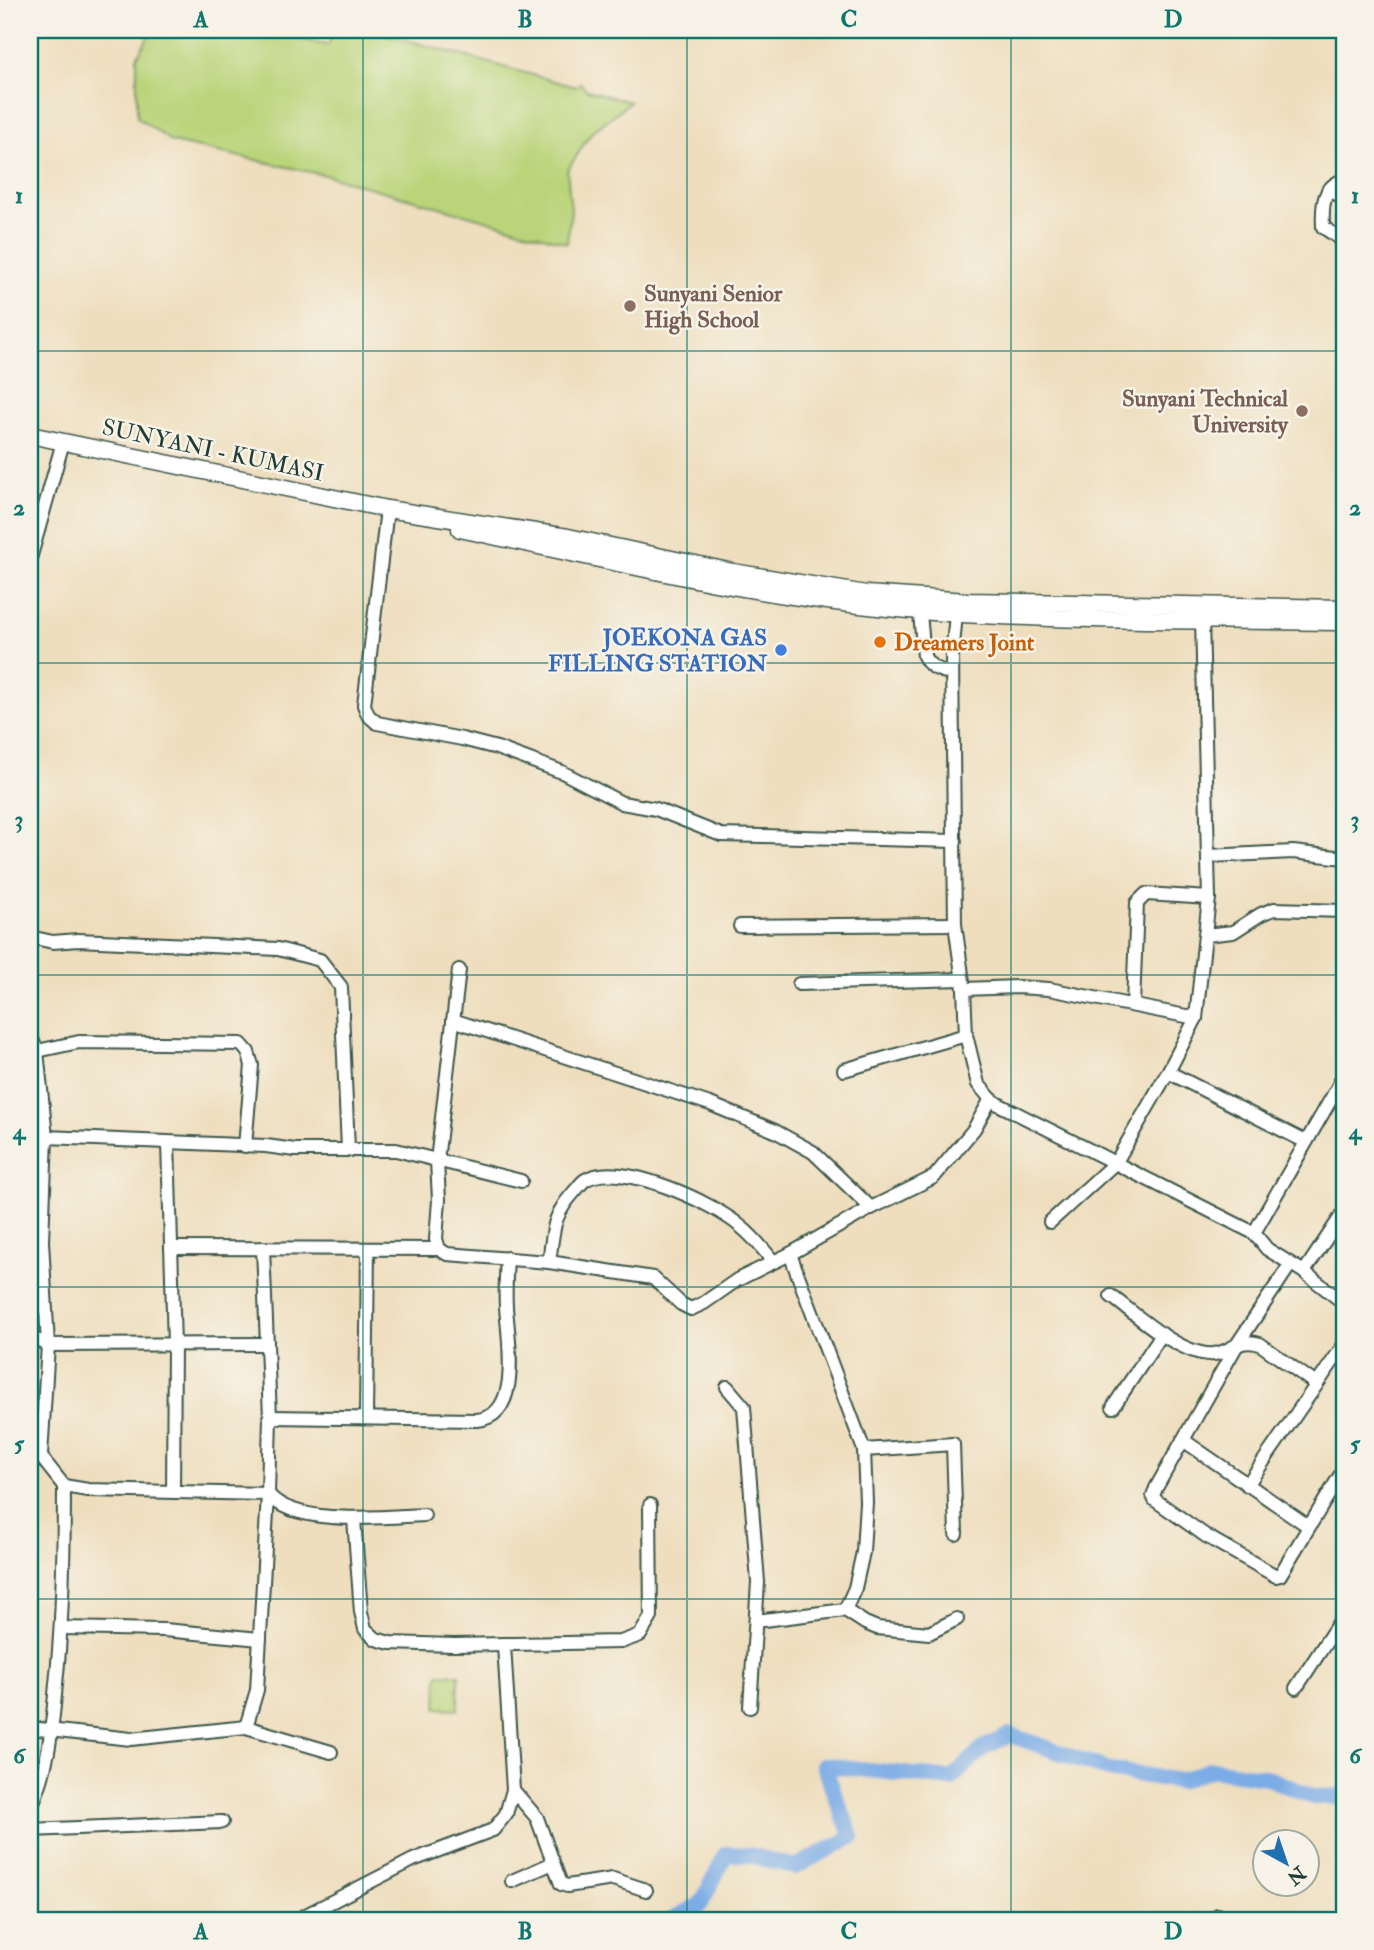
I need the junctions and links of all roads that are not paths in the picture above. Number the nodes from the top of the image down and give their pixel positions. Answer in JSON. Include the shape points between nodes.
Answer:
{"nodes":[{"id":1,"x":1344,"y":180,"type":"edge"},
{"id":2,"x":1328,"y":190,"type":"junction"},
{"id":3,"x":1344,"y":198,"type":"edge"},
{"id":4,"x":1344,"y":241,"type":"edge"},
{"id":5,"x":30,"y":435,"type":"edge"},
{"id":6,"x":63,"y":442,"type":"junction"},
{"id":7,"x":387,"y":509,"type":"junction"},
{"id":8,"x":30,"y":559,"type":"edge"},
{"id":9,"x":919,"y":605,"type":"junction"},
{"id":10,"x":1344,"y":608,"type":"edge"},
{"id":11,"x":956,"y":614,"type":"junction"},
{"id":12,"x":1202,"y":619,"type":"junction"},
{"id":13,"x":1344,"y":622,"type":"edge"},
{"id":14,"x":952,"y":674,"type":"junction"},
{"id":15,"x":954,"y":841,"type":"junction"},
{"id":16,"x":1209,"y":856,"type":"junction"},
{"id":17,"x":1344,"y":858,"type":"edge"},
{"id":18,"x":1209,"y":898,"type":"junction"},
{"id":19,"x":1344,"y":911,"type":"edge"},
{"id":20,"x":955,"y":924,"type":"junction"},
{"id":21,"x":740,"y":926,"type":"dead end"},
{"id":22,"x":1206,"y":935,"type":"junction"},
{"id":23,"x":30,"y":937,"type":"edge"},
{"id":24,"x":459,"y":970,"type":"dead end"},
{"id":25,"x":799,"y":984,"type":"dead end"},
{"id":26,"x":963,"y":984,"type":"junction"},
{"id":27,"x":1133,"y":1005,"type":"junction"},
{"id":28,"x":1196,"y":1018,"type":"junction"},
{"id":29,"x":453,"y":1020,"type":"junction"},
{"id":30,"x":30,"y":1035,"type":"edge"},
{"id":31,"x":966,"y":1035,"type":"junction"},
{"id":32,"x":37,"y":1051,"type":"junction"},
{"id":33,"x":844,"y":1070,"type":"dead end"},
{"id":34,"x":1168,"y":1072,"type":"junction"},
{"id":35,"x":1344,"y":1075,"type":"edge"},
{"id":36,"x":1340,"y":1095,"type":"edge"},
{"id":37,"x":991,"y":1099,"type":"junction"},
{"id":38,"x":46,"y":1138,"type":"junction"},
{"id":39,"x":1306,"y":1142,"type":"junction"},
{"id":40,"x":169,"y":1143,"type":"junction"},
{"id":41,"x":245,"y":1146,"type":"junction"},
{"id":42,"x":348,"y":1149,"type":"junction"},
{"id":43,"x":437,"y":1161,"type":"junction"},
{"id":44,"x":1116,"y":1162,"type":"junction"},
{"id":45,"x":521,"y":1181,"type":"dead end"},
{"id":46,"x":871,"y":1209,"type":"junction"},
{"id":47,"x":1344,"y":1212,"type":"edge"},
{"id":48,"x":1050,"y":1222,"type":"dead end"},
{"id":49,"x":1254,"y":1233,"type":"junction"},
{"id":50,"x":171,"y":1248,"type":"junction"},
{"id":51,"x":263,"y":1248,"type":"junction"},
{"id":52,"x":368,"y":1249,"type":"junction"},
{"id":53,"x":439,"y":1249,"type":"junction"},
{"id":54,"x":790,"y":1254,"type":"junction"},
{"id":55,"x":507,"y":1258,"type":"junction"},
{"id":56,"x":773,"y":1261,"type":"junction"},
{"id":57,"x":549,"y":1262,"type":"junction"},
{"id":58,"x":1290,"y":1265,"type":"junction"},
{"id":59,"x":1304,"y":1272,"type":"junction"},
{"id":60,"x":1111,"y":1296,"type":"dead end"},
{"id":61,"x":1344,"y":1303,"type":"edge"},
{"id":62,"x":1162,"y":1334,"type":"junction"},
{"id":63,"x":30,"y":1337,"type":"edge"},
{"id":64,"x":1238,"y":1343,"type":"junction"},
{"id":65,"x":48,"y":1345,"type":"junction"},
{"id":66,"x":174,"y":1345,"type":"junction"},
{"id":67,"x":267,"y":1345,"type":"junction"},
{"id":68,"x":1344,"y":1345,"type":"edge"},
{"id":69,"x":1316,"y":1384,"type":"junction"},
{"id":70,"x":727,"y":1387,"type":"dead end"},
{"id":71,"x":1113,"y":1407,"type":"dead end"},
{"id":72,"x":270,"y":1417,"type":"junction"},
{"id":73,"x":366,"y":1418,"type":"junction"},
{"id":74,"x":1184,"y":1440,"type":"junction"},
{"id":75,"x":30,"y":1443,"type":"edge"},
{"id":76,"x":864,"y":1450,"type":"junction"},
{"id":77,"x":41,"y":1455,"type":"junction"},
{"id":78,"x":1344,"y":1469,"type":"edge"},
{"id":79,"x":1247,"y":1485,"type":"junction"},
{"id":80,"x":64,"y":1486,"type":"junction"},
{"id":81,"x":173,"y":1492,"type":"junction"},
{"id":82,"x":268,"y":1494,"type":"junction"},
{"id":83,"x":650,"y":1505,"type":"dead end"},
{"id":84,"x":424,"y":1515,"type":"dead end"},
{"id":85,"x":354,"y":1519,"type":"junction"},
{"id":86,"x":1308,"y":1527,"type":"junction"},
{"id":87,"x":956,"y":1534,"type":"dead end"},
{"id":88,"x":845,"y":1610,"type":"junction"},
{"id":89,"x":1344,"y":1615,"type":"edge"},
{"id":90,"x":957,"y":1619,"type":"dead end"},
{"id":91,"x":756,"y":1621,"type":"junction"},
{"id":92,"x":62,"y":1628,"type":"junction"},
{"id":93,"x":260,"y":1639,"type":"junction"},
{"id":94,"x":504,"y":1645,"type":"junction"},
{"id":95,"x":1296,"y":1688,"type":"dead end"},
{"id":96,"x":750,"y":1707,"type":"dead end"},
{"id":97,"x":246,"y":1727,"type":"junction"},
{"id":98,"x":30,"y":1728,"type":"edge"},
{"id":99,"x":52,"y":1731,"type":"junction"},
{"id":100,"x":331,"y":1752,"type":"dead end"},
{"id":101,"x":513,"y":1790,"type":"junction"},
{"id":102,"x":30,"y":1809,"type":"edge"},
{"id":103,"x":222,"y":1822,"type":"dead end"},
{"id":104,"x":30,"y":1830,"type":"edge"},
{"id":105,"x":553,"y":1863,"type":"junction"},
{"id":106,"x":512,"y":1881,"type":"dead end"},
{"id":107,"x":646,"y":1890,"type":"dead end"},
{"id":108,"x":296,"y":1920,"type":"edge"}],
"edges":[{"from":1,"to":2,"type":"street"},
{"from":2,"to":3,"type":"street"},
{"from":2,"to":4,"type":"street","via":[[1322,204],[1323,227]]},
{"from":5,"to":6,"type":"main road","name":"SUNYANI - KUMASI"},
{"from":6,"to":7,"type":"main road","name":"SUNYANI - KUMASI"},
{"from":6,"to":8,"type":"street"},
{"from":7,"to":9,"type":"main road","name":"SUNYANI - KUMASI","via":[[456,528],[777,593]]},
{"from":7,"to":15,"type":"street","via":[[364,705],[377,723],[497,748],[562,772],[622,803],[656,809],[721,835]]},
{"from":9,"to":10,"type":"main road"},
{"from":9,"to":11,"type":"main road"},
{"from":9,"to":14,"type":"street","via":[[927,663]]},
{"from":11,"to":12,"type":"main road"},
{"from":11,"to":14,"type":"street"},
{"from":12,"to":13,"type":"main road"},
{"from":12,"to":16,"type":"street"},
{"from":14,"to":15,"type":"street"},
{"from":15,"to":20,"type":"street"},
{"from":16,"to":17,"type":"street","via":[[1293,852]]},
{"from":16,"to":18,"type":"street"},
{"from":18,"to":22,"type":"street"},
{"from":18,"to":27,"type":"street","via":[[1140,897]]},
{"from":19,"to":22,"type":"street","via":[[1274,909],[1233,932]]},
{"from":20,"to":21,"type":"street"},
{"from":20,"to":26,"type":"street"},
{"from":22,"to":28,"type":"street"},
{"from":23,"to":42,"type":"street","via":[[53,942],[278,949],[320,960],[341,987]]},
{"from":24,"to":29,"type":"street"},
{"from":25,"to":26,"type":"street"},
{"from":26,"to":27,"type":"street","via":[[1049,989]]},
{"from":26,"to":31,"type":"street"},
{"from":27,"to":28,"type":"street"},
{"from":28,"to":34,"type":"street"},
{"from":29,"to":43,"type":"street"},
{"from":29,"to":46,"type":"street","via":[[710,1104],[775,1131],[813,1152]]},
{"from":30,"to":32,"type":"street"},
{"from":31,"to":33,"type":"street"},
{"from":31,"to":37,"type":"street","via":[[978,1084]]},
{"from":32,"to":38,"type":"street"},
{"from":32,"to":41,"type":"street","via":[[79,1042],[241,1044],[252,1066]]},
{"from":34,"to":39,"type":"street"},
{"from":34,"to":44,"type":"street"},
{"from":35,"to":36,"type":"street"},
{"from":36,"to":39,"type":"street"},
{"from":37,"to":44,"type":"street"},
{"from":37,"to":46,"type":"street","via":[[974,1129],[934,1177]]},
{"from":38,"to":40,"type":"street"},
{"from":38,"to":65,"type":"street","via":[[42,1241]]},
{"from":39,"to":49,"type":"street"},
{"from":40,"to":41,"type":"street"},
{"from":40,"to":50,"type":"street"},
{"from":41,"to":42,"type":"street"},
{"from":42,"to":43,"type":"street","via":[[396,1150]]},
{"from":43,"to":45,"type":"street"},
{"from":43,"to":53,"type":"street"},
{"from":44,"to":48,"type":"street"},
{"from":44,"to":49,"type":"street"},
{"from":46,"to":54,"type":"street"},
{"from":47,"to":59,"type":"street"},
{"from":49,"to":58,"type":"street"},
{"from":50,"to":51,"type":"street"},
{"from":50,"to":66,"type":"street"},
{"from":51,"to":52,"type":"street"},
{"from":51,"to":67,"type":"street"},
{"from":52,"to":53,"type":"street"},
{"from":52,"to":73,"type":"street"},
{"from":53,"to":55,"type":"street","via":[[447,1254]]},
{"from":54,"to":56,"type":"street"},
{"from":54,"to":76,"type":"street"},
{"from":55,"to":57,"type":"street"},
{"from":55,"to":73,"type":"street","via":[[508,1384],[499,1411],[477,1420]]},
{"from":56,"to":57,"type":"street","via":[[691,1309],[653,1278]]},
{"from":56,"to":57,"type":"street","via":[[719,1211],[662,1184],[607,1173],[584,1180],[560,1208]]},
{"from":58,"to":59,"type":"street"},
{"from":58,"to":64,"type":"street"},
{"from":59,"to":61,"type":"street"},
{"from":60,"to":62,"type":"street"},
{"from":62,"to":64,"type":"street","via":[[1202,1355],[1219,1354]]},
{"from":62,"to":71,"type":"street"},
{"from":63,"to":65,"type":"street"},
{"from":64,"to":69,"type":"street","via":[[1260,1344]]},
{"from":64,"to":74,"type":"street"},
{"from":65,"to":66,"type":"street"},
{"from":65,"to":77,"type":"street"},
{"from":66,"to":67,"type":"street"},
{"from":66,"to":81,"type":"street"},
{"from":67,"to":72,"type":"street"},
{"from":68,"to":69,"type":"street"},
{"from":69,"to":79,"type":"street"},
{"from":70,"to":91,"type":"street","via":[[744,1407],[758,1582]]},
{"from":72,"to":73,"type":"street"},
{"from":72,"to":82,"type":"street"},
{"from":74,"to":79,"type":"street"},
{"from":74,"to":86,"type":"street","via":[[1153,1496],[1166,1509],[1276,1576]]},
{"from":75,"to":77,"type":"street"},
{"from":76,"to":87,"type":"street","via":[[953,1444]]},
{"from":76,"to":88,"type":"street","via":[[863,1552]]},
{"from":77,"to":80,"type":"street"},
{"from":78,"to":86,"type":"street"},
{"from":79,"to":86,"type":"street"},
{"from":80,"to":81,"type":"street"},
{"from":80,"to":92,"type":"street"},
{"from":81,"to":82,"type":"street"},
{"from":82,"to":85,"type":"street","via":[[288,1510]]},
{"from":82,"to":93,"type":"street"},
{"from":83,"to":94,"type":"street","via":[[651,1617],[640,1635],[621,1642]]},
{"from":84,"to":85,"type":"street"},
{"from":85,"to":94,"type":"street","via":[[361,1612],[370,1634],[390,1643]]},
{"from":88,"to":90,"type":"street","via":[[877,1628],[929,1633]]},
{"from":88,"to":91,"type":"street"},
{"from":89,"to":95,"type":"street"},
{"from":91,"to":96,"type":"street"},
{"from":92,"to":93,"type":"street","via":[[164,1630]]},
{"from":92,"to":99,"type":"street"},
{"from":93,"to":97,"type":"street","via":[[257,1690]]},
{"from":94,"to":101,"type":"street"},
{"from":97,"to":99,"type":"street","via":[[131,1739]]},
{"from":97,"to":100,"type":"street"},
{"from":98,"to":99,"type":"street"},
{"from":99,"to":102,"type":"street","via":[[44,1775]]},
{"from":101,"to":105,"type":"street","via":[[537,1818]]},
{"from":101,"to":108,"type":"street","via":[[506,1814],[493,1830],[413,1860]]},
{"from":103,"to":104,"type":"street"},
{"from":105,"to":106,"type":"street"},
{"from":105,"to":107,"type":"street","via":[[566,1886],[613,1879]]}]}
